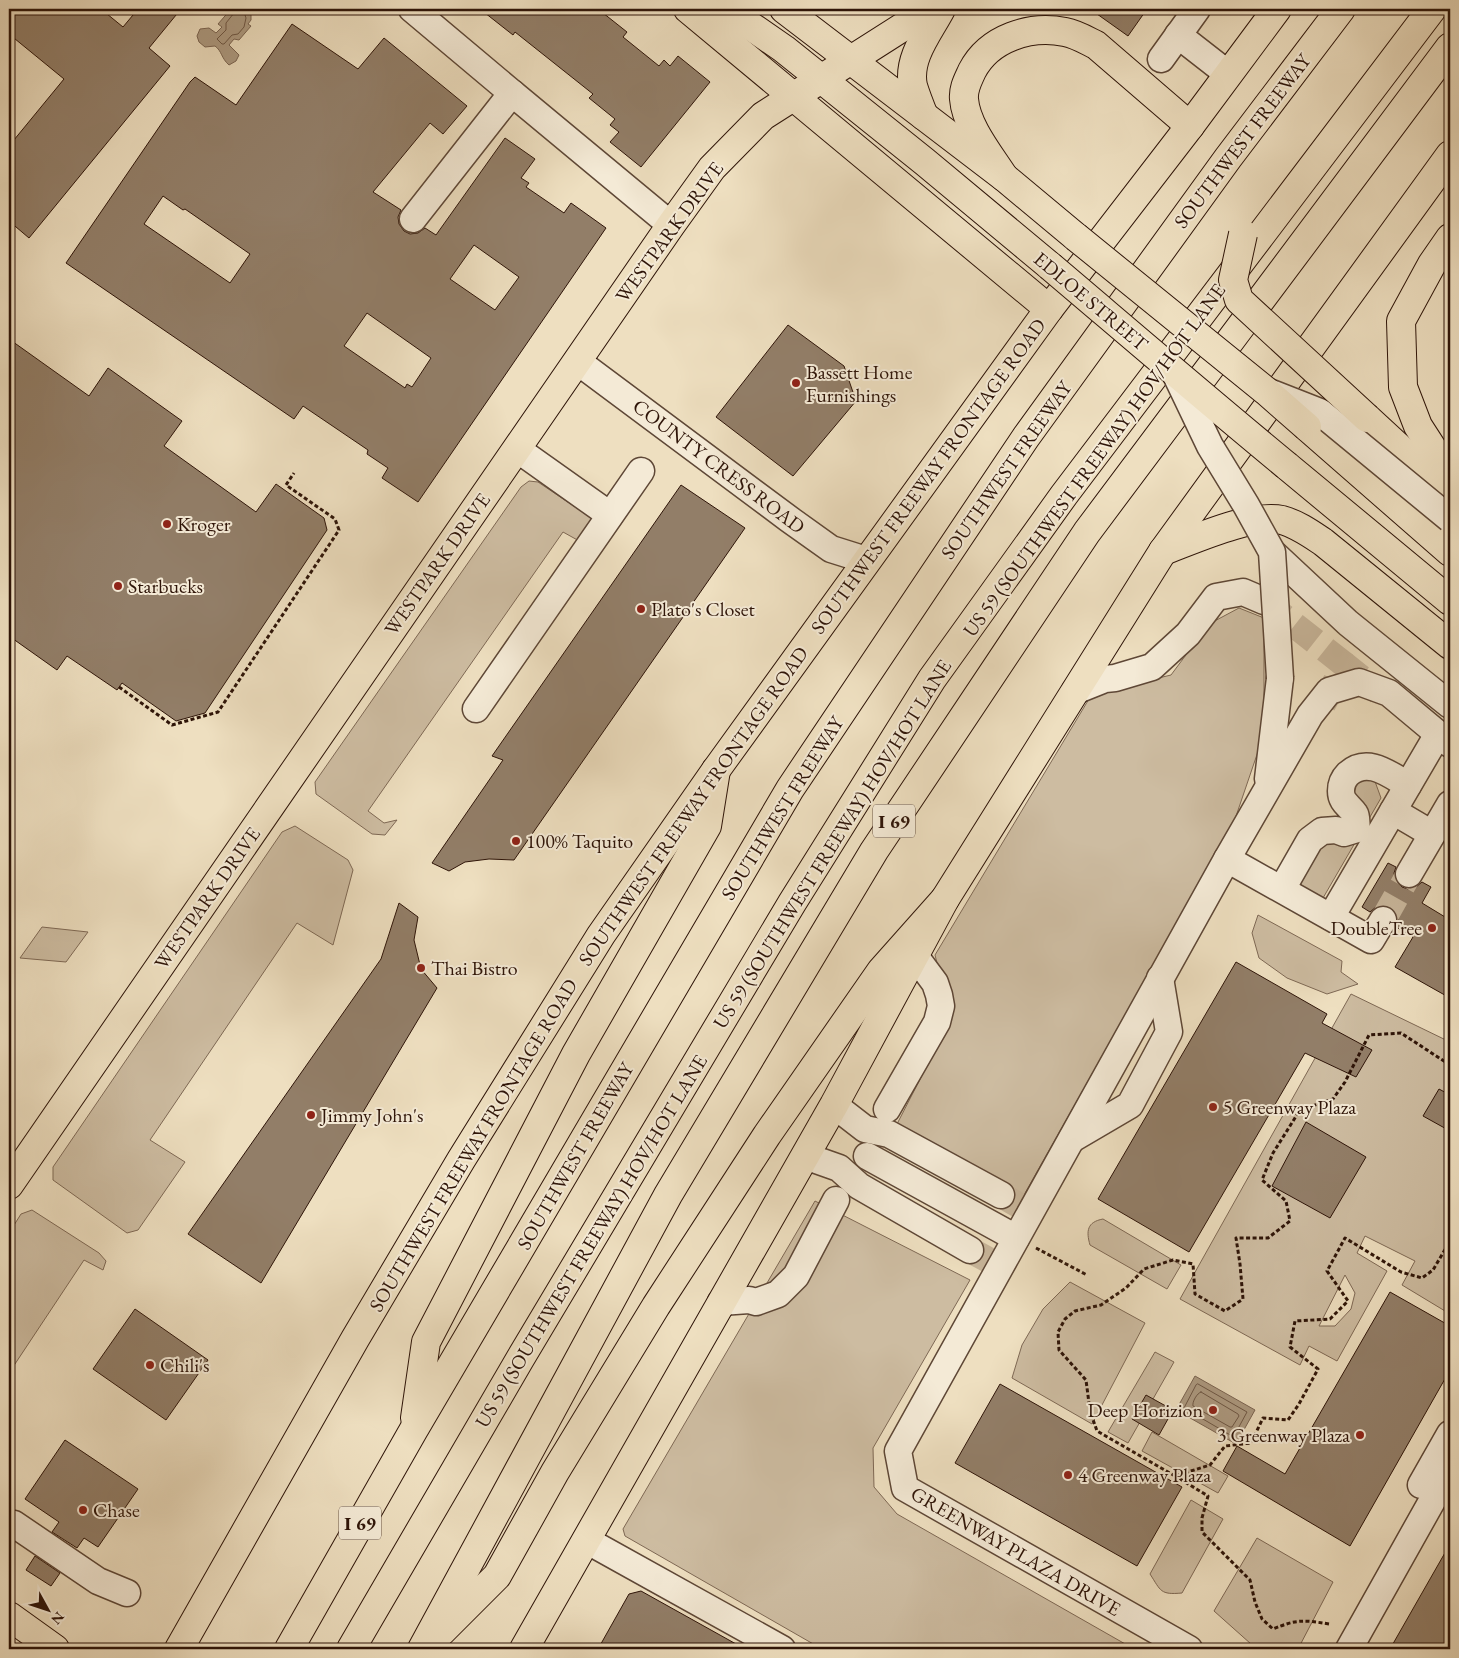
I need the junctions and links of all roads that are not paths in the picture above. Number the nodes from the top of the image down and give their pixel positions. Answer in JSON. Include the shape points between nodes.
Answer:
{"nodes":[{"id":1,"x":412,"y":9,"type":"edge"},
{"id":2,"x":688,"y":9,"type":"edge"},
{"id":3,"x":726,"y":9,"type":"edge"},
{"id":4,"x":784,"y":9,"type":"edge"},
{"id":5,"x":931,"y":9,"type":"edge"},
{"id":6,"x":941,"y":9,"type":"edge"},
{"id":7,"x":1197,"y":9,"type":"edge"},
{"id":8,"x":1277,"y":9,"type":"edge"},
{"id":9,"x":1341,"y":9,"type":"edge"},
{"id":10,"x":1410,"y":9,"type":"edge"},
{"id":11,"x":1432,"y":9,"type":"edge"},
{"id":12,"x":1178,"y":35,"type":"junction"},
{"id":13,"x":1450,"y":47,"type":"edge"},
{"id":14,"x":1161,"y":58,"type":"dead end"},
{"id":15,"x":852,"y":60,"type":"junction"},
{"id":16,"x":1228,"y":74,"type":"junction"},
{"id":17,"x":822,"y":79,"type":"junction"},
{"id":18,"x":512,"y":93,"type":"junction"},
{"id":19,"x":794,"y":97,"type":"junction"},
{"id":20,"x":924,"y":116,"type":"junction"},
{"id":21,"x":1190,"y":126,"type":"junction"},
{"id":22,"x":1450,"y":155,"type":"edge"},
{"id":23,"x":1008,"y":181,"type":"junction"},
{"id":24,"x":413,"y":219,"type":"dead end"},
{"id":25,"x":671,"y":225,"type":"junction"},
{"id":26,"x":1243,"y":234,"type":"junction"},
{"id":27,"x":1450,"y":238,"type":"edge"},
{"id":28,"x":1049,"y":308,"type":"junction"},
{"id":29,"x":1178,"y":320,"type":"junction"},
{"id":30,"x":1153,"y":353,"type":"junction"},
{"id":31,"x":578,"y":361,"type":"junction"},
{"id":32,"x":1176,"y":375,"type":"junction"},
{"id":33,"x":1266,"y":391,"type":"junction"},
{"id":34,"x":517,"y":449,"type":"junction"},
{"id":35,"x":1450,"y":468,"type":"edge"},
{"id":36,"x":642,"y":471,"type":"dead end"},
{"id":37,"x":1450,"y":491,"type":"edge"},
{"id":38,"x":610,"y":515,"type":"junction"},
{"id":39,"x":1450,"y":520,"type":"edge"},
{"id":40,"x":1164,"y":551,"type":"junction"},
{"id":41,"x":1272,"y":552,"type":"junction"},
{"id":42,"x":1450,"y":552,"type":"edge"},
{"id":43,"x":866,"y":560,"type":"junction"},
{"id":44,"x":1261,"y":590,"type":"dead end"},
{"id":45,"x":1448,"y":599,"type":"edge"},
{"id":46,"x":1450,"y":646,"type":"edge"},
{"id":47,"x":1075,"y":690,"type":"junction"},
{"id":48,"x":1450,"y":705,"type":"edge"},
{"id":49,"x":476,"y":710,"type":"dead end"},
{"id":50,"x":1444,"y":739,"type":"edge"},
{"id":51,"x":716,"y":770,"type":"junction"},
{"id":52,"x":1408,"y":785,"type":"junction"},
{"id":53,"x":1266,"y":791,"type":"junction"},
{"id":54,"x":1450,"y":804,"type":"edge"},
{"id":55,"x":1393,"y":811,"type":"junction"},
{"id":56,"x":1432,"y":834,"type":"junction"},
{"id":57,"x":1227,"y":859,"type":"junction"},
{"id":58,"x":1409,"y":874,"type":"tunnel mouth"},
{"id":59,"x":1282,"y":890,"type":"junction"},
{"id":60,"x":945,"y":899,"type":"junction"},
{"id":61,"x":1331,"y":918,"type":"junction"},
{"id":62,"x":1383,"y":920,"type":"tunnel mouth"},
{"id":63,"x":915,"y":956,"type":"junction"},
{"id":64,"x":1160,"y":978,"type":"junction"},
{"id":65,"x":834,"y":1105,"type":"junction"},
{"id":66,"x":887,"y":1109,"type":"dead end"},
{"id":67,"x":865,"y":1129,"type":"junction"},
{"id":68,"x":1071,"y":1140,"type":"junction"},
{"id":69,"x":805,"y":1156,"type":"junction"},
{"id":70,"x":867,"y":1156,"type":"junction"},
{"id":71,"x":839,"y":1168,"type":"junction"},
{"id":72,"x":9,"y":1185,"type":"edge"},
{"id":73,"x":1001,"y":1195,"type":"tunnel mouth"},
{"id":74,"x":836,"y":1200,"type":"dead end"},
{"id":75,"x":1016,"y":1238,"type":"junction"},
{"id":76,"x":970,"y":1250,"type":"tunnel mouth"},
{"id":77,"x":721,"y":1302,"type":"junction"},
{"id":78,"x":520,"y":1359,"type":"junction"},
{"id":79,"x":413,"y":1430,"type":"junction"},
{"id":80,"x":1450,"y":1434,"type":"edge"},
{"id":81,"x":1450,"y":1469,"type":"edge"},
{"id":82,"x":9,"y":1523,"type":"edge"},
{"id":83,"x":1412,"y":1536,"type":"junction"},
{"id":84,"x":586,"y":1540,"type":"junction"},
{"id":85,"x":126,"y":1593,"type":"dead end"},
{"id":86,"x":9,"y":1616,"type":"edge"},
{"id":87,"x":186,"y":1644,"type":"edge"},
{"id":88,"x":55,"y":1649,"type":"edge"},
{"id":89,"x":165,"y":1649,"type":"edge"},
{"id":90,"x":288,"y":1649,"type":"edge"},
{"id":91,"x":351,"y":1649,"type":"edge"},
{"id":92,"x":423,"y":1649,"type":"edge"},
{"id":93,"x":524,"y":1649,"type":"edge"},
{"id":94,"x":782,"y":1649,"type":"edge"},
{"id":95,"x":1189,"y":1649,"type":"edge"},
{"id":96,"x":1349,"y":1649,"type":"edge"}],
"edges":[{"from":1,"to":18,"type":"street"},
{"from":2,"to":19,"type":"main road"},
{"from":3,"to":17,"type":"main road","name":"EDLOE STREET","via":[[755,27]]},
{"from":4,"to":15,"type":"main road","name":"EDLOE STREET"},
{"from":5,"to":15,"type":"main road","name":"WESTPARK DRIVE"},
{"from":6,"to":20,"type":"main road","via":[[917,53],[913,68],[913,85]]},
{"from":7,"to":12,"type":"street"},
{"from":8,"to":16,"type":"main road","name":"SOUTHWEST FREEWAY FRONTAGE ROAD"},
{"from":9,"to":79,"type":"main road","name":"SOUTHWEST FREEWAY","number":"I 69","via":[[1228,158],[1026,437],[790,789]]},
{"from":10,"to":26,"type":"main road"},
{"from":11,"to":78,"type":"main road","name":"US 59 (SOUTHWEST FREEWAY) HOV/HOT LANE","via":[[1064,494],[932,679],[792,903]]},
{"from":12,"to":14,"type":"street"},
{"from":12,"to":16,"type":"street"},
{"from":13,"to":92,"type":"main road","number":"I 69","via":[[1087,532],[874,851],[668,1195]]},
{"from":15,"to":17,"type":"main road","name":"WESTPARK DRIVE"},
{"from":15,"to":20,"type":"main road","name":"EDLOE STREET"},
{"from":16,"to":21,"type":"main road","name":"SOUTHWEST FREEWAY FRONTAGE ROAD"},
{"from":17,"to":19,"type":"main road","name":"WESTPARK DRIVE"},
{"from":17,"to":30,"type":"main road","name":"EDLOE STREET","bridge":true},
{"from":18,"to":24,"type":"street"},
{"from":18,"to":25,"type":"street"},
{"from":19,"to":25,"type":"main road","name":"WESTPARK DRIVE","via":[[763,116],[712,168]]},
{"from":19,"to":28,"type":"main road"},
{"from":20,"to":23,"type":"main road","name":"EDLOE STREET"},
{"from":21,"to":23,"type":"main road","via":[[1096,45],[1081,37],[1047,30],[1009,37],[986,52],[964,86],[969,120]]},
{"from":21,"to":28,"type":"main road","name":"SOUTHWEST FREEWAY FRONTAGE ROAD"},
{"from":22,"to":40,"type":"main road"},
{"from":23,"to":29,"type":"main road","name":"EDLOE STREET","bridge":true},
{"from":25,"to":31,"type":"main road","name":"WESTPARK DRIVE"},
{"from":26,"to":29,"type":"main road","bridge":true},
{"from":26,"to":37,"type":"main road","bridge":true,"via":[[1233,280],[1239,300]]},
{"from":27,"to":35,"type":"main road","via":[[1401,322],[1402,387],[1418,426],[1438,457]]},
{"from":28,"to":43,"type":"main road","name":"SOUTHWEST FREEWAY FRONTAGE ROAD"},
{"from":29,"to":30,"type":"main road"},
{"from":29,"to":33,"type":"main road","name":"EDLOE STREET","bridge":true},
{"from":30,"to":32,"type":"main road","name":"EDLOE STREET","bridge":true},
{"from":30,"to":78,"type":"main road","via":[[966,608],[820,825]]},
{"from":31,"to":34,"type":"main road","name":"WESTPARK DRIVE"},
{"from":31,"to":43,"type":"street","name":"COUNTY CRESS ROAD","via":[[824,544]]},
{"from":32,"to":41,"type":"street","bridge":true,"via":[[1210,446]]},
{"from":32,"to":45,"type":"main road","name":"EDLOE STREET","bridge":true},
{"from":33,"to":39,"type":"street","bridge":true,"via":[[1320,412]]},
{"from":33,"to":42,"type":"main road","name":"EDLOE STREET","bridge":true},
{"from":34,"to":38,"type":"street"},
{"from":34,"to":72,"type":"main road","name":"WESTPARK DRIVE"},
{"from":36,"to":38,"type":"street"},
{"from":38,"to":49,"type":"street"},
{"from":40,"to":46,"type":"main road","via":[[1216,530],[1265,519],[1282,520],[1323,542]]},
{"from":40,"to":47,"type":"main road"},
{"from":41,"to":48,"type":"street","via":[[1348,623]]},
{"from":41,"to":53,"type":"street","bridge":true,"via":[[1280,678]]},
{"from":43,"to":51,"type":"main road","name":"SOUTHWEST FREEWAY FRONTAGE ROAD"},
{"from":44,"to":47,"type":"street","via":[[1216,597],[1188,634],[1152,667]]},
{"from":47,"to":60,"type":"main road"},
{"from":50,"to":52,"type":"street"},
{"from":50,"to":53,"type":"street","name":"GREENWAY PLAZA DRIVE","via":[[1389,693],[1359,682],[1329,691],[1310,715]]},
{"from":51,"to":79,"type":"main road","via":[[707,826],[576,1054],[426,1342]]},
{"from":51,"to":87,"type":"main road","name":"SOUTHWEST FREEWAY FRONTAGE ROAD","via":[[601,935],[461,1160],[356,1339]]},
{"from":52,"to":55,"type":"street"},
{"from":52,"to":59,"type":"street","via":[[1377,768],[1368,766],[1350,772],[1343,780],[1341,792],[1346,806],[1354,814],[1357,829],[1344,833],[1330,829],[1315,834]]},
{"from":53,"to":57,"type":"street","name":"GREENWAY PLAZA DRIVE"},
{"from":54,"to":56,"type":"street"},
{"from":55,"to":56,"type":"street"},
{"from":55,"to":61,"type":"street"},
{"from":56,"to":58,"type":"street"},
{"from":57,"to":59,"type":"street"},
{"from":57,"to":64,"type":"street","name":"GREENWAY PLAZA DRIVE"},
{"from":59,"to":61,"type":"street"},
{"from":60,"to":63,"type":"main road"},
{"from":60,"to":92,"type":"main road","via":[[881,971],[762,1143],[656,1306],[555,1472],[497,1576]]},
{"from":61,"to":62,"type":"street","via":[[1371,940]]},
{"from":63,"to":65,"type":"main road"},
{"from":63,"to":66,"type":"street","via":[[935,983],[941,1006],[937,1022]]},
{"from":64,"to":68,"type":"street","name":"GREENWAY PLAZA DRIVE"},
{"from":64,"to":68,"type":"street","via":[[1169,1032],[1130,1105]]},
{"from":65,"to":67,"type":"street"},
{"from":65,"to":69,"type":"main road"},
{"from":67,"to":70,"type":"street"},
{"from":67,"to":73,"type":"street","via":[[889,1134]]},
{"from":68,"to":75,"type":"street","name":"GREENWAY PLAZA DRIVE"},
{"from":69,"to":71,"type":"street"},
{"from":69,"to":77,"type":"main road"},
{"from":70,"to":71,"type":"street"},
{"from":70,"to":75,"type":"street"},
{"from":71,"to":76,"type":"street","via":[[859,1186]]},
{"from":74,"to":77,"type":"street","via":[[796,1276],[778,1294],[756,1302]]},
{"from":75,"to":95,"type":"street","name":"GREENWAY PLAZA DRIVE","via":[[898,1451],[905,1488]]},
{"from":77,"to":84,"type":"main road"},
{"from":78,"to":91,"type":"main road","name":"US 59 (SOUTHWEST FREEWAY) HOV/HOT LANE"},
{"from":79,"to":90,"type":"main road","name":"SOUTHWEST FREEWAY","number":"I 69"},
{"from":80,"to":83,"type":"street","via":[[1413,1499]]},
{"from":81,"to":83,"type":"street"},
{"from":82,"to":85,"type":"street","via":[[98,1582]]},
{"from":83,"to":96,"type":"street"},
{"from":84,"to":93,"type":"main road"},
{"from":84,"to":94,"type":"street"},
{"from":86,"to":88,"type":"main road"},
{"from":87,"to":89,"type":"main road"}]}
